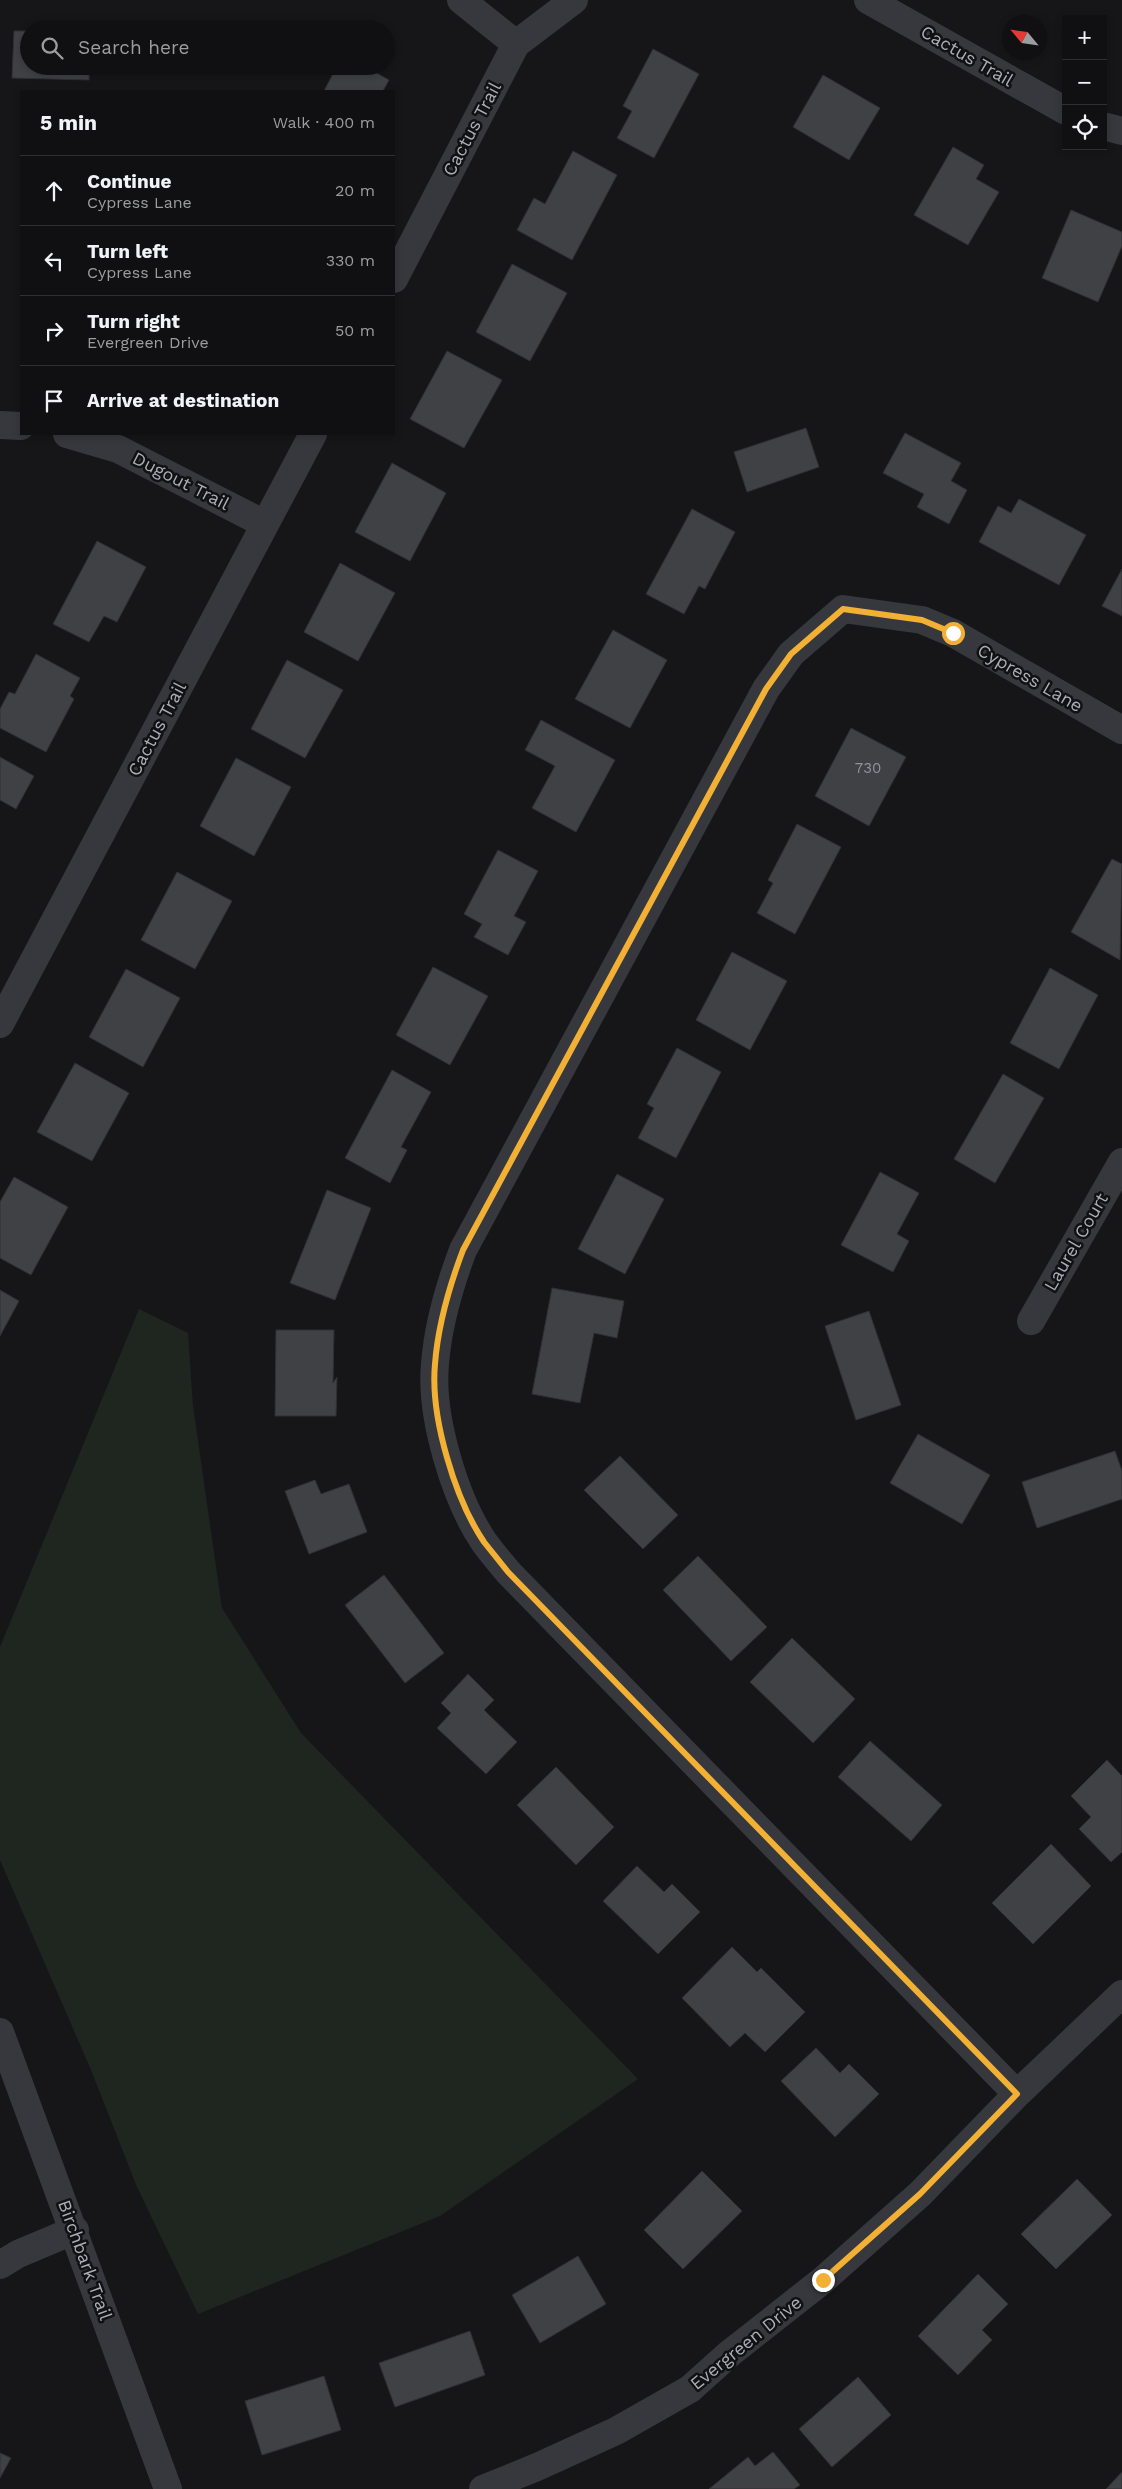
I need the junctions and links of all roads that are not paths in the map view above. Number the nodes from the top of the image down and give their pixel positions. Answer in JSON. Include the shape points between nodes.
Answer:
{"nodes":[{"id":1,"x":461,"y":0,"type":"edge"},
{"id":2,"x":574,"y":0,"type":"edge"},
{"id":3,"x":868,"y":0,"type":"edge"},
{"id":4,"x":516,"y":44,"type":"junction"},
{"id":5,"x":1062,"y":109,"type":"edge"},
{"id":6,"x":1107,"y":127,"type":"edge"},
{"id":7,"x":1122,"y":131,"type":"edge"},
{"id":8,"x":395,"y":277,"type":"edge"},
{"id":9,"x":0,"y":424,"type":"edge"},
{"id":10,"x":20,"y":426,"type":"edge"},
{"id":11,"x":70,"y":435,"type":"edge"},
{"id":12,"x":312,"y":435,"type":"edge"},
{"id":13,"x":265,"y":524,"type":"junction"},
{"id":14,"x":1122,"y":730,"type":"edge"},
{"id":15,"x":0,"y":1024,"type":"edge"},
{"id":16,"x":1122,"y":1162,"type":"edge"},
{"id":17,"x":1031,"y":1321,"type":"dead end"},
{"id":18,"x":1122,"y":1994,"type":"edge"},
{"id":19,"x":0,"y":2032,"type":"edge"},
{"id":20,"x":1017,"y":2094,"type":"junction"},
{"id":21,"x":74,"y":2230,"type":"junction"},
{"id":22,"x":0,"y":2264,"type":"edge"},
{"id":23,"x":168,"y":2489,"type":"edge"},
{"id":24,"x":483,"y":2489,"type":"edge"}],
"edges":[{"from":1,"to":4,"type":"street"},
{"from":2,"to":4,"type":"street","name":"Cactus Trail"},
{"from":3,"to":5,"type":"street","name":"Cactus Trail"},
{"from":4,"to":8,"type":"street","name":"Cactus Trail"},
{"from":6,"to":7,"type":"street"},
{"from":9,"to":10,"type":"street"},
{"from":11,"to":13,"type":"street","name":"Dugout Trail","via":[[118,449]]},
{"from":12,"to":13,"type":"street","name":"Cactus Trail"},
{"from":13,"to":15,"type":"street","name":"Cactus Trail"},
{"from":14,"to":20,"type":"street","name":"Cypress Lane","via":[[953,633],[922,620],[843,609],[791,654],[766,689],[463,1250],[448,1289],[434,1365],[437,1408],[447,1459],[463,1502],[490,1549]]},
{"from":16,"to":17,"type":"street","name":"Laurel Court"},
{"from":18,"to":20,"type":"street","name":"Evergreen Drive"},
{"from":19,"to":21,"type":"street","name":"Birchbark Trail"},
{"from":20,"to":24,"type":"street","name":"Evergreen Drive","via":[[920,2194],[823,2280],[690,2389],[616,2431]]},
{"from":21,"to":22,"type":"street"},
{"from":21,"to":23,"type":"street","name":"Birchbark Trail"}]}
